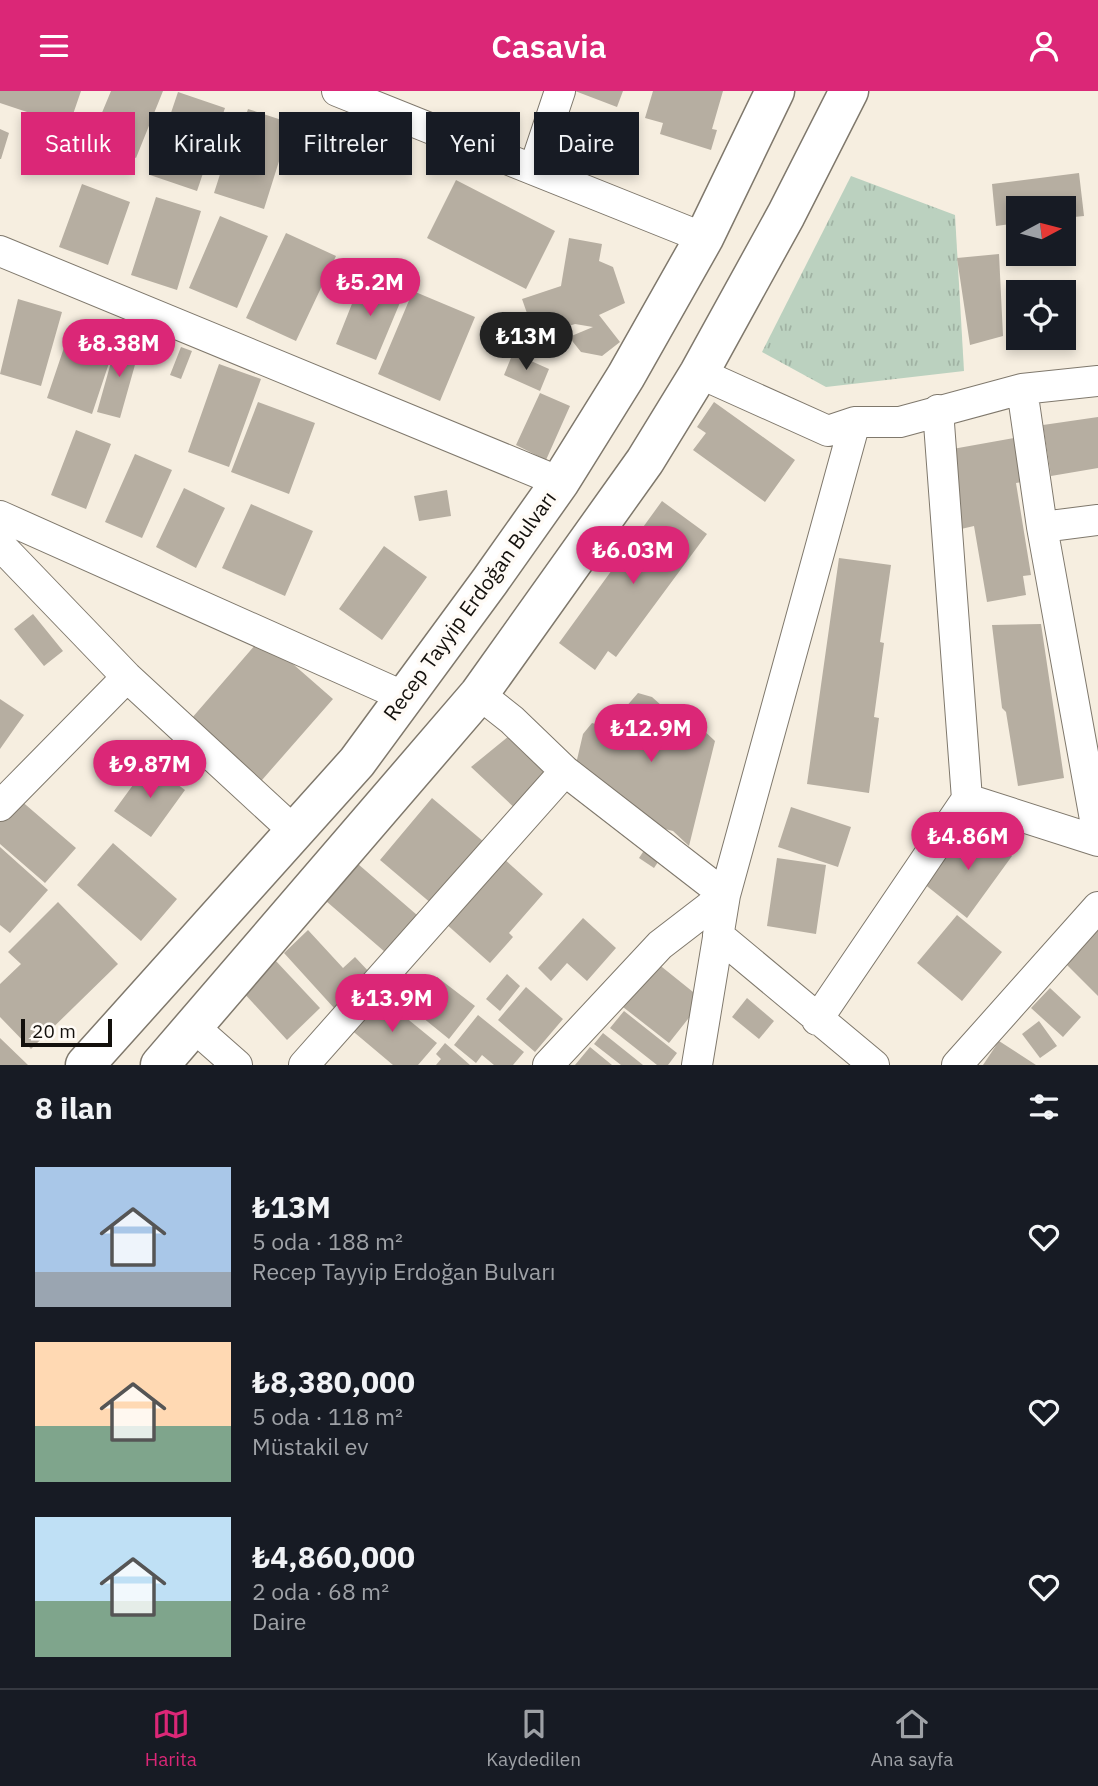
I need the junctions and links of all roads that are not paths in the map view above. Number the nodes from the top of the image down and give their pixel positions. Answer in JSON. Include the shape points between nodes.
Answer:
{"nodes":[{"id":1,"x":337,"y":91,"type":"edge"},
{"id":2,"x":560,"y":91,"type":"edge"},
{"id":3,"x":840,"y":91,"type":"edge"},
{"id":4,"x":849,"y":91,"type":"edge"},
{"id":5,"x":773,"y":97,"type":"edge"},
{"id":6,"x":553,"y":112,"type":"edge"},
{"id":7,"x":534,"y":169,"type":"edge"},
{"id":8,"x":549,"y":175,"type":"edge"},
{"id":9,"x":786,"y":215,"type":"junction"},
{"id":10,"x":704,"y":238,"type":"junction"},
{"id":11,"x":0,"y":251,"type":"edge"},
{"id":12,"x":699,"y":373,"type":"junction"},
{"id":13,"x":1098,"y":381,"type":"edge"},
{"id":14,"x":1022,"y":389,"type":"junction"},
{"id":15,"x":938,"y":410,"type":"junction"},
{"id":16,"x":855,"y":422,"type":"junction"},
{"id":17,"x":560,"y":482,"type":"junction"},
{"id":18,"x":0,"y":516,"type":"edge"},
{"id":19,"x":1098,"y":520,"type":"edge"},
{"id":20,"x":1041,"y":527,"type":"junction"},
{"id":21,"x":0,"y":545,"type":"edge"},
{"id":22,"x":127,"y":677,"type":"junction"},
{"id":23,"x":479,"y":694,"type":"junction"},
{"id":24,"x":405,"y":697,"type":"junction"},
{"id":25,"x":565,"y":771,"type":"junction"},
{"id":26,"x":967,"y":799,"type":"junction"},
{"id":27,"x":0,"y":806,"type":"edge"},
{"id":28,"x":295,"y":832,"type":"junction"},
{"id":29,"x":1098,"y":839,"type":"edge"},
{"id":30,"x":724,"y":895,"type":"junction"},
{"id":31,"x":1098,"y":907,"type":"edge"},
{"id":32,"x":718,"y":935,"type":"junction"},
{"id":33,"x":817,"y":1020,"type":"junction"},
{"id":34,"x":195,"y":1028,"type":"junction"},
{"id":35,"x":85,"y":1065,"type":"edge"},
{"id":36,"x":160,"y":1065,"type":"edge"},
{"id":37,"x":237,"y":1065,"type":"edge"},
{"id":38,"x":304,"y":1065,"type":"edge"},
{"id":39,"x":548,"y":1065,"type":"edge"},
{"id":40,"x":697,"y":1065,"type":"edge"},
{"id":41,"x":874,"y":1065,"type":"edge"},
{"id":42,"x":957,"y":1065,"type":"edge"}],
"edges":[{"from":1,"to":7,"type":"street"},
{"from":2,"to":6,"type":"street"},
{"from":3,"to":9,"type":"main road"},
{"from":4,"to":9,"type":"main road"},
{"from":5,"to":10,"type":"main road","name":"Recep Tayyip Erdoğan Bulvarı"},
{"from":8,"to":10,"type":"street"},
{"from":9,"to":12,"type":"main road"},
{"from":10,"to":17,"type":"main road","name":"Recep Tayyip Erdoğan Bulvarı"},
{"from":11,"to":17,"type":"street"},
{"from":12,"to":16,"type":"street","via":[[828,431]]},
{"from":12,"to":23,"type":"main road","via":[[645,461]]},
{"from":13,"to":14,"type":"street"},
{"from":14,"to":15,"type":"street"},
{"from":14,"to":20,"type":"street"},
{"from":15,"to":16,"type":"street","via":[[900,422]]},
{"from":15,"to":26,"type":"street"},
{"from":16,"to":30,"type":"street"},
{"from":17,"to":24,"type":"main road","name":"Recep Tayyip Erdoğan Bulvarı"},
{"from":18,"to":24,"type":"street"},
{"from":19,"to":20,"type":"street"},
{"from":20,"to":29,"type":"street"},
{"from":21,"to":22,"type":"street"},
{"from":22,"to":27,"type":"street"},
{"from":22,"to":28,"type":"street"},
{"from":23,"to":25,"type":"street"},
{"from":23,"to":34,"type":"main road"},
{"from":24,"to":28,"type":"main road","name":"Recep Tayyip Erdoğan Bulvarı","via":[[357,762]]},
{"from":25,"to":30,"type":"street"},
{"from":25,"to":38,"type":"street"},
{"from":26,"to":29,"type":"street"},
{"from":26,"to":33,"type":"street"},
{"from":28,"to":35,"type":"main road","name":"Recep Tayyip Erdoğan Bulvarı"},
{"from":30,"to":32,"type":"street"},
{"from":30,"to":39,"type":"street","via":[[660,945]]},
{"from":31,"to":42,"type":"street"},
{"from":32,"to":33,"type":"street"},
{"from":32,"to":40,"type":"street"},
{"from":33,"to":41,"type":"street"},
{"from":34,"to":36,"type":"main road"},
{"from":34,"to":37,"type":"street"}]}
